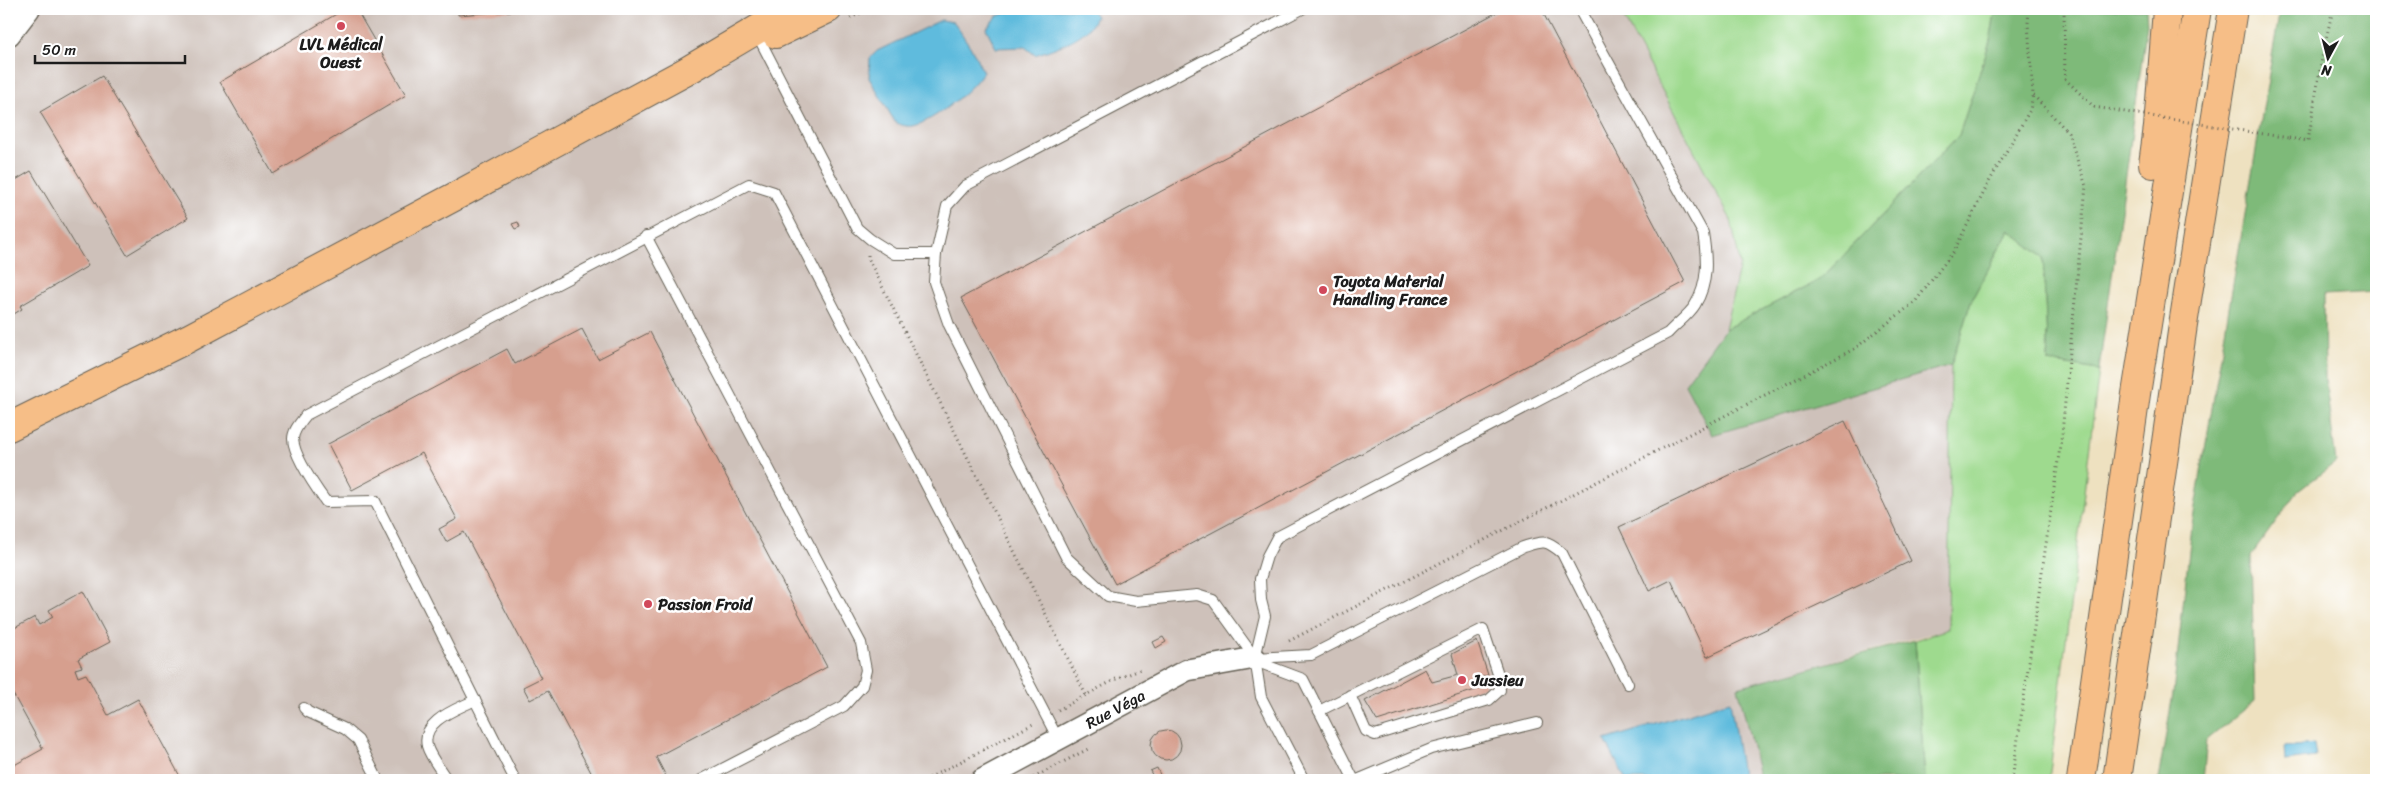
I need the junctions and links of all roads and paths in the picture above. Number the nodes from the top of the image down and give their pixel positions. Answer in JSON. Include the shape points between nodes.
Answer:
{"nodes":[{"id":1,"x":30,"y":9,"type":"edge"},
{"id":2,"x":792,"y":9,"type":"edge"},
{"id":3,"x":828,"y":9,"type":"edge"},
{"id":4,"x":1302,"y":9,"type":"edge"},
{"id":5,"x":1579,"y":9,"type":"edge"},
{"id":6,"x":2029,"y":9,"type":"edge"},
{"id":7,"x":2064,"y":9,"type":"edge"},
{"id":8,"x":2167,"y":9,"type":"edge"},
{"id":9,"x":2197,"y":9,"type":"edge"},
{"id":10,"x":2233,"y":9,"type":"edge"},
{"id":11,"x":2333,"y":9,"type":"edge"},
{"id":12,"x":9,"y":36,"type":"edge"},
{"id":13,"x":761,"y":42,"type":"junction"},
{"id":14,"x":685,"y":72,"type":"junction"},
{"id":15,"x":2033,"y":95,"type":"junction"},
{"id":16,"x":646,"y":236,"type":"junction"},
{"id":17,"x":870,"y":239,"type":"junction"},
{"id":18,"x":936,"y":254,"type":"junction"},
{"id":19,"x":2156,"y":265,"type":"junction"},
{"id":20,"x":189,"y":338,"type":"junction"},
{"id":21,"x":9,"y":427,"type":"edge"},
{"id":22,"x":9,"y":443,"type":"edge"},
{"id":23,"x":1255,"y":659,"type":"junction"},
{"id":24,"x":1628,"y":684,"type":"dead end"},
{"id":25,"x":1350,"y":695,"type":"junction"},
{"id":26,"x":475,"y":700,"type":"junction"},
{"id":27,"x":304,"y":708,"type":"dead end"},
{"id":28,"x":1319,"y":711,"type":"junction"},
{"id":29,"x":1047,"y":716,"type":"junction"},
{"id":30,"x":1537,"y":723,"type":"dead end"},
{"id":31,"x":1058,"y":739,"type":"junction"},
{"id":32,"x":378,"y":780,"type":"edge"},
{"id":33,"x":447,"y":780,"type":"edge"},
{"id":34,"x":515,"y":780,"type":"edge"},
{"id":35,"x":702,"y":780,"type":"edge"},
{"id":36,"x":925,"y":780,"type":"edge"},
{"id":37,"x":982,"y":780,"type":"edge"},
{"id":38,"x":1304,"y":780,"type":"edge"},
{"id":39,"x":1356,"y":780,"type":"edge"},
{"id":40,"x":2012,"y":780,"type":"edge"},
{"id":41,"x":2081,"y":780,"type":"edge"},
{"id":42,"x":2117,"y":780,"type":"edge"}],
"edges":[{"from":1,"to":12,"type":"street"},
{"from":2,"to":14,"type":"main road"},
{"from":3,"to":13,"type":"main road"},
{"from":4,"to":18,"type":"lane","via":[[965,186],[947,206]]},
{"from":5,"to":23,"type":"lane","via":[[1703,233],[1707,261],[1705,280],[1695,306],[1668,333],[1277,537],[1266,556],[1260,579],[1265,616]]},
{"from":6,"to":15,"type":"path"},
{"from":7,"to":11,"type":"path","bridge":true,"via":[[2066,79],[2094,107],[2308,141]]},
{"from":8,"to":19,"type":"main road","via":[[2145,247]]},
{"from":9,"to":19,"type":"main road"},
{"from":10,"to":42,"type":"main road"},
{"from":13,"to":14,"type":"main road"},
{"from":13,"to":17,"type":"lane","via":[[858,228]]},
{"from":14,"to":20,"type":"main road"},
{"from":15,"to":23,"type":"path","via":[[2030,110],[1954,251],[1915,302],[1854,349]]},
{"from":15,"to":40,"type":"path","via":[[2068,132],[2086,186],[2062,433]]},
{"from":16,"to":26,"type":"lane","via":[[306,415],[295,430],[295,447],[326,502],[376,501]]},
{"from":16,"to":29,"type":"lane","via":[[749,184],[774,192]]},
{"from":16,"to":35,"type":"lane","via":[[861,643],[866,670],[862,686],[844,706]]},
{"from":17,"to":18,"type":"lane","via":[[894,254]]},
{"from":17,"to":29,"type":"path","name":"Rue Véga","via":[[868,258],[1086,695]]},
{"from":18,"to":23,"type":"lane","via":[[934,282],[949,325],[1066,558],[1108,596],[1136,601],[1197,595],[1208,597]]},
{"from":19,"to":41,"type":"main road"},
{"from":20,"to":21,"type":"main road"},
{"from":20,"to":22,"type":"main road"},
{"from":23,"to":24,"type":"lane","via":[[1311,655],[1523,547],[1543,541],[1549,542],[1562,554]]},
{"from":23,"to":28,"type":"lane","via":[[1303,679]]},
{"from":23,"to":31,"type":"street","name":"Rue Véga","via":[[1187,670]]},
{"from":23,"to":38,"type":"lane","via":[[1261,697]]},
{"from":25,"to":25,"type":"lane","via":[[1483,629],[1500,690],[1489,700],[1375,735],[1366,731]]},
{"from":25,"to":28,"type":"lane"},
{"from":26,"to":33,"type":"lane","via":[[433,722],[428,731],[427,745]]},
{"from":26,"to":34,"type":"lane"},
{"from":27,"to":32,"type":"lane","via":[[345,728],[358,740]]},
{"from":28,"to":39,"type":"lane"},
{"from":29,"to":31,"type":"lane"},
{"from":29,"to":36,"type":"path","name":"Rue Véga"},
{"from":30,"to":39,"type":"lane","via":[[1431,749]]},
{"from":31,"to":37,"type":"street","name":"Rue Véga"}]}
